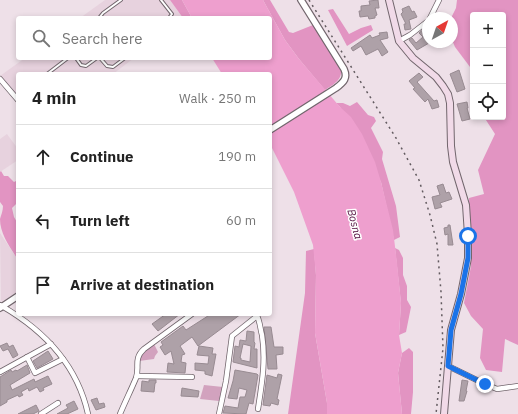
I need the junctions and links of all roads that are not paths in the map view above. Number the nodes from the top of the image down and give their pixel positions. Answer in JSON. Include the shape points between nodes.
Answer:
{"nodes":[{"id":1,"x":121,"y":0,"type":"edge"},
{"id":2,"x":161,"y":0,"type":"edge"},
{"id":3,"x":301,"y":0,"type":"edge"},
{"id":4,"x":389,"y":0,"type":"edge"},
{"id":5,"x":439,"y":0,"type":"edge"},
{"id":6,"x":433,"y":12,"type":"edge"},
{"id":7,"x":101,"y":16,"type":"edge"},
{"id":8,"x":171,"y":16,"type":"edge"},
{"id":9,"x":422,"y":26,"type":"edge"},
{"id":10,"x":399,"y":41,"type":"junction"},
{"id":11,"x":65,"y":60,"type":"edge"},
{"id":12,"x":77,"y":60,"type":"edge"},
{"id":13,"x":96,"y":60,"type":"edge"},
{"id":14,"x":101,"y":60,"type":"edge"},
{"id":15,"x":122,"y":60,"type":"edge"},
{"id":16,"x":50,"y":72,"type":"edge"},
{"id":17,"x":0,"y":79,"type":"edge"},
{"id":18,"x":16,"y":97,"type":"edge"},
{"id":19,"x":272,"y":129,"type":"edge"},
{"id":20,"x":16,"y":297,"type":"edge"},
{"id":21,"x":1,"y":307,"type":"edge"},
{"id":22,"x":16,"y":316,"type":"edge"},
{"id":23,"x":16,"y":316,"type":"edge"},
{"id":24,"x":189,"y":316,"type":"edge"},
{"id":25,"x":256,"y":316,"type":"edge"},
{"id":26,"x":257,"y":316,"type":"edge"},
{"id":27,"x":52,"y":344,"type":"junction"},
{"id":28,"x":27,"y":358,"type":"junction"},
{"id":29,"x":63,"y":359,"type":"junction"},
{"id":30,"x":448,"y":366,"type":"junction"},
{"id":31,"x":0,"y":372,"type":"edge"},
{"id":32,"x":137,"y":376,"type":"junction"},
{"id":33,"x":192,"y":377,"type":"dead end"},
{"id":34,"x":518,"y":386,"type":"edge"},
{"id":35,"x":58,"y":403,"type":"dead end"},
{"id":36,"x":258,"y":409,"type":"dead end"},
{"id":37,"x":87,"y":413,"type":"edge"},
{"id":38,"x":42,"y":414,"type":"edge"},
{"id":39,"x":120,"y":414,"type":"edge"},
{"id":40,"x":219,"y":414,"type":"edge"},
{"id":41,"x":444,"y":414,"type":"edge"}],
"edges":[{"from":1,"to":7,"type":"lane"},
{"from":2,"to":8,"type":"lane"},
{"from":3,"to":19,"type":"street","via":[[346,74],[345,80]]},
{"from":4,"to":10,"type":"main road"},
{"from":5,"to":6,"type":"street"},
{"from":9,"to":10,"type":"street"},
{"from":10,"to":30,"type":"main road","via":[[413,58],[436,77],[448,94],[453,162],[466,205],[468,258],[451,330]]},
{"from":11,"to":16,"type":"lane"},
{"from":12,"to":13,"type":"lane","via":[[81,65],[86,66]]},
{"from":14,"to":15,"type":"lane","via":[[107,66],[113,67]]},
{"from":17,"to":18,"type":"street"},
{"from":20,"to":21,"type":"street"},
{"from":21,"to":22,"type":"street"},
{"from":23,"to":27,"type":"street","via":[[30,324]]},
{"from":24,"to":32,"type":"street","via":[[140,353]]},
{"from":25,"to":40,"type":"street","via":[[232,336]]},
{"from":26,"to":36,"type":"street","via":[[264,367]]},
{"from":27,"to":28,"type":"street"},
{"from":27,"to":29,"type":"street"},
{"from":28,"to":29,"type":"street","via":[[35,373]]},
{"from":28,"to":31,"type":"street"},
{"from":29,"to":37,"type":"street","via":[[79,386]]},
{"from":30,"to":34,"type":"street","via":[[497,389]]},
{"from":30,"to":41,"type":"main road"},
{"from":32,"to":33,"type":"street"},
{"from":32,"to":39,"type":"street"},
{"from":35,"to":38,"type":"street"}]}
